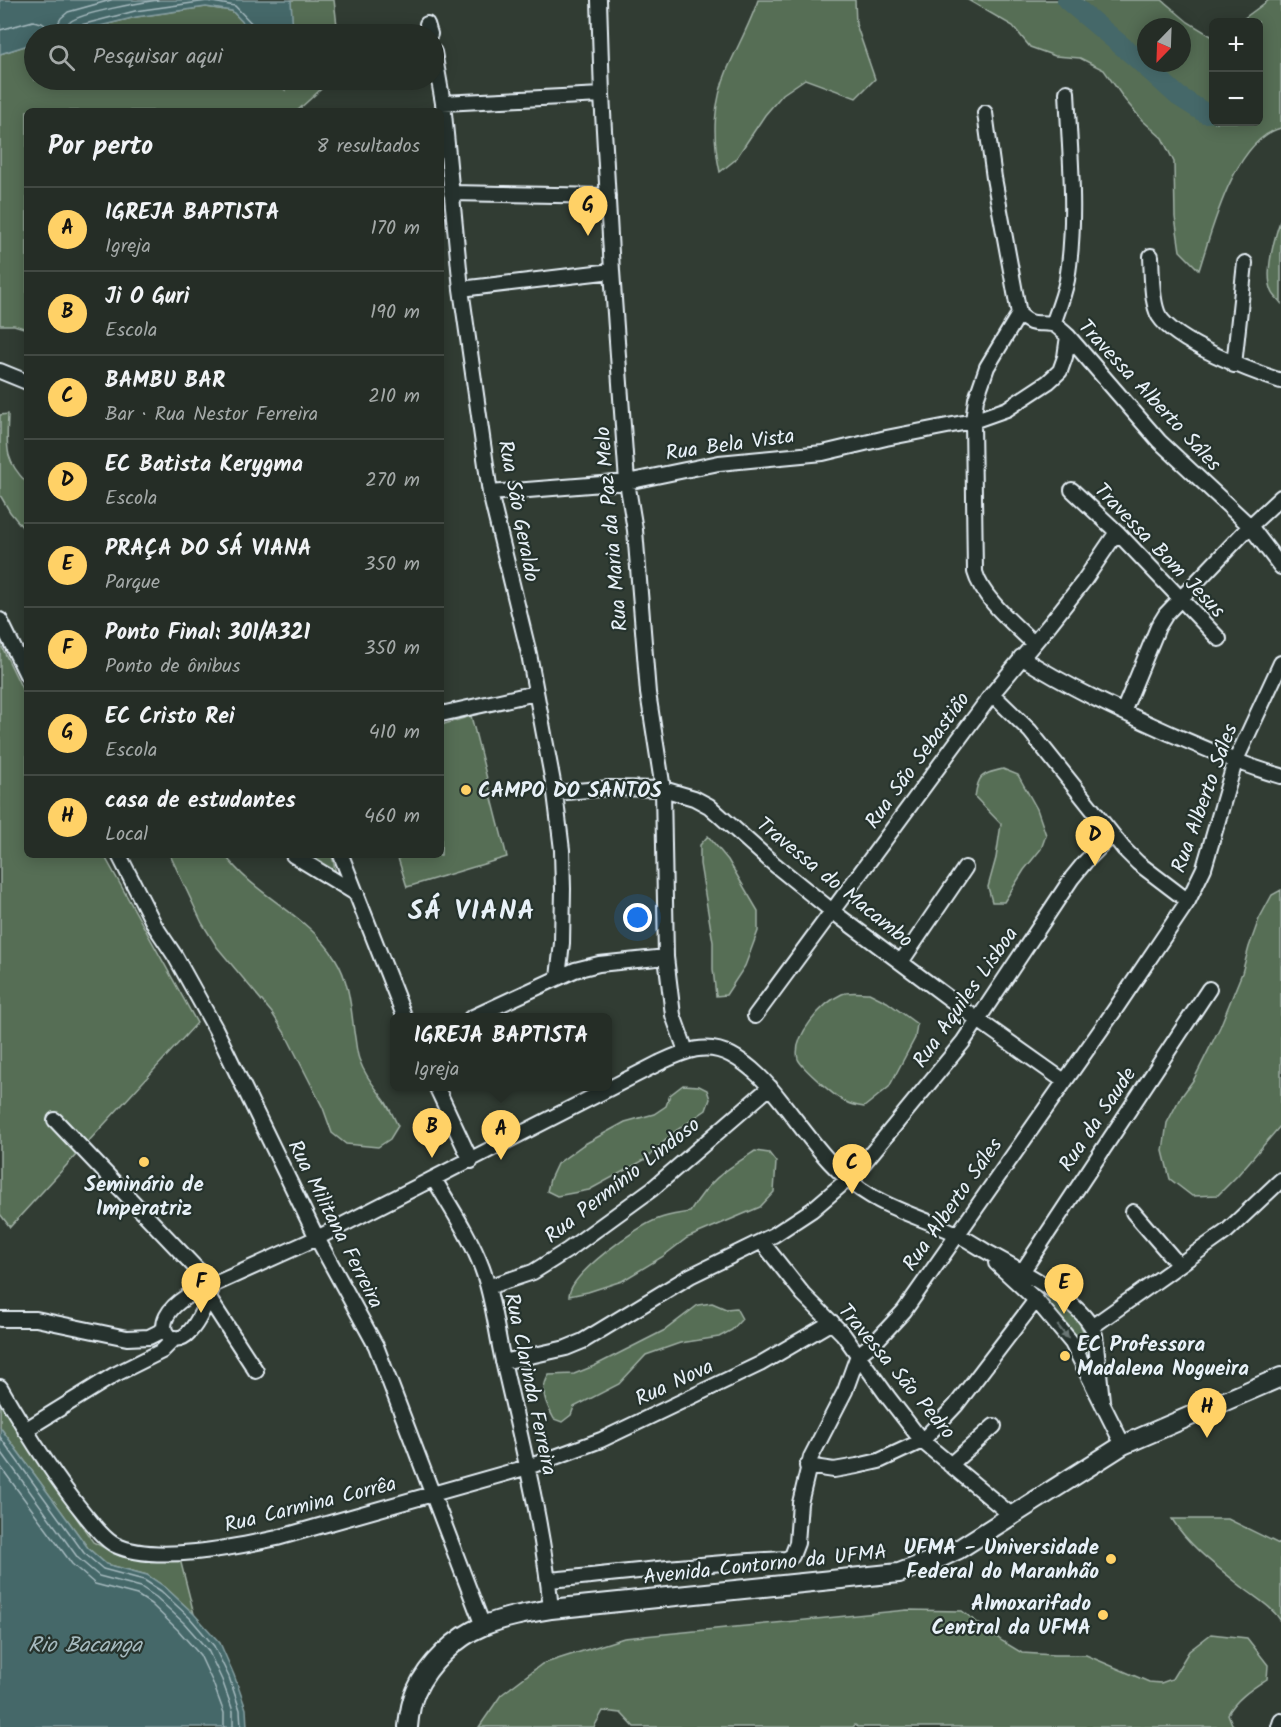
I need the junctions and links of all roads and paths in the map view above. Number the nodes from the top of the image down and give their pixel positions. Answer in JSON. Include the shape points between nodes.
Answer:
{"nodes":[{"id":1,"x":599,"y":0,"type":"edge"},
{"id":2,"x":441,"y":90,"type":"edge"},
{"id":3,"x":1066,"y":92,"type":"dead end"},
{"id":4,"x":602,"y":95,"type":"junction"},
{"id":5,"x":443,"y":103,"type":"junction"},
{"id":6,"x":443,"y":108,"type":"edge"},
{"id":7,"x":985,"y":113,"type":"dead end"},
{"id":8,"x":444,"y":114,"type":"edge"},
{"id":9,"x":451,"y":193,"type":"junction"},
{"id":10,"x":608,"y":195,"type":"junction"},
{"id":11,"x":1151,"y":256,"type":"dead end"},
{"id":12,"x":1245,"y":263,"type":"dead end"},
{"id":13,"x":612,"y":271,"type":"junction"},
{"id":14,"x":461,"y":289,"type":"junction"},
{"id":15,"x":1019,"y":314,"type":"junction"},
{"id":16,"x":1053,"y":324,"type":"junction"},
{"id":17,"x":1068,"y":336,"type":"junction"},
{"id":18,"x":1234,"y":364,"type":"junction"},
{"id":19,"x":0,"y":371,"type":"edge"},
{"id":20,"x":24,"y":380,"type":"edge"},
{"id":21,"x":1281,"y":381,"type":"edge"},
{"id":22,"x":973,"y":421,"type":"junction"},
{"id":23,"x":627,"y":482,"type":"junction"},
{"id":24,"x":1072,"y":490,"type":"dead end"},
{"id":25,"x":490,"y":493,"type":"junction"},
{"id":26,"x":1281,"y":497,"type":"edge"},
{"id":27,"x":1250,"y":526,"type":"junction"},
{"id":28,"x":1117,"y":532,"type":"junction"},
{"id":29,"x":1281,"y":567,"type":"edge"},
{"id":30,"x":1180,"y":600,"type":"junction"},
{"id":31,"x":0,"y":620,"type":"edge"},
{"id":32,"x":1219,"y":639,"type":"dead end"},
{"id":33,"x":1033,"y":643,"type":"junction"},
{"id":34,"x":1021,"y":657,"type":"junction"},
{"id":35,"x":1281,"y":663,"type":"edge"},
{"id":36,"x":24,"y":669,"type":"edge"},
{"id":37,"x":536,"y":693,"type":"junction"},
{"id":38,"x":992,"y":694,"type":"junction"},
{"id":39,"x":1123,"y":712,"type":"junction"},
{"id":40,"x":444,"y":713,"type":"edge"},
{"id":41,"x":1235,"y":762,"type":"junction"},
{"id":42,"x":1281,"y":776,"type":"edge"},
{"id":43,"x":663,"y":789,"type":"junction"},
{"id":44,"x":555,"y":793,"type":"junction"},
{"id":45,"x":1112,"y":835,"type":"junction"},
{"id":46,"x":121,"y":858,"type":"edge"},
{"id":47,"x":297,"y":858,"type":"edge"},
{"id":48,"x":342,"y":858,"type":"edge"},
{"id":49,"x":965,"y":868,"type":"dead end"},
{"id":50,"x":357,"y":894,"type":"junction"},
{"id":51,"x":1188,"y":901,"type":"junction"},
{"id":52,"x":832,"y":911,"type":"junction"},
{"id":53,"x":666,"y":957,"type":"junction"},
{"id":54,"x":901,"y":962,"type":"junction"},
{"id":55,"x":558,"y":977,"type":"junction"},
{"id":56,"x":1209,"y":989,"type":"dead end"},
{"id":57,"x":403,"y":1013,"type":"edge"},
{"id":58,"x":480,"y":1013,"type":"edge"},
{"id":59,"x":755,"y":1016,"type":"dead end"},
{"id":60,"x":978,"y":1020,"type":"junction"},
{"id":61,"x":686,"y":1051,"type":"junction"},
{"id":62,"x":1064,"y":1081,"type":"junction"},
{"id":63,"x":612,"y":1087,"type":"edge"},
{"id":64,"x":770,"y":1087,"type":"junction"},
{"id":65,"x":438,"y":1091,"type":"edge"},
{"id":66,"x":604,"y":1091,"type":"edge"},
{"id":67,"x":55,"y":1119,"type":"dead end"},
{"id":68,"x":471,"y":1161,"type":"junction"},
{"id":69,"x":434,"y":1179,"type":"junction"},
{"id":70,"x":847,"y":1180,"type":"junction"},
{"id":71,"x":1281,"y":1180,"type":"edge"},
{"id":72,"x":1133,"y":1212,"type":"dead end"},
{"id":73,"x":956,"y":1234,"type":"junction"},
{"id":74,"x":317,"y":1238,"type":"junction"},
{"id":75,"x":762,"y":1242,"type":"junction"},
{"id":76,"x":976,"y":1246,"type":"junction"},
{"id":77,"x":1178,"y":1264,"type":"junction"},
{"id":78,"x":1022,"y":1272,"type":"junction"},
{"id":79,"x":488,"y":1287,"type":"junction"},
{"id":80,"x":211,"y":1292,"type":"junction"},
{"id":81,"x":1036,"y":1300,"type":"junction"},
{"id":82,"x":0,"y":1319,"type":"edge"},
{"id":83,"x":832,"y":1322,"type":"junction"},
{"id":84,"x":1093,"y":1326,"type":"junction"},
{"id":85,"x":169,"y":1334,"type":"junction"},
{"id":86,"x":858,"y":1355,"type":"junction"},
{"id":87,"x":503,"y":1362,"type":"junction"},
{"id":88,"x":256,"y":1371,"type":"dead end"},
{"id":89,"x":1281,"y":1377,"type":"edge"},
{"id":90,"x":0,"y":1387,"type":"edge"},
{"id":91,"x":1102,"y":1401,"type":"junction"},
{"id":92,"x":994,"y":1426,"type":"dead end"},
{"id":93,"x":25,"y":1430,"type":"junction"},
{"id":94,"x":922,"y":1441,"type":"junction"},
{"id":95,"x":1123,"y":1445,"type":"junction"},
{"id":96,"x":950,"y":1465,"type":"junction"},
{"id":97,"x":807,"y":1466,"type":"junction"},
{"id":98,"x":528,"y":1467,"type":"junction"},
{"id":99,"x":432,"y":1494,"type":"junction"},
{"id":100,"x":1011,"y":1515,"type":"junction"},
{"id":101,"x":548,"y":1580,"type":"junction"},
{"id":102,"x":551,"y":1609,"type":"junction"},
{"id":103,"x":483,"y":1626,"type":"junction"},
{"id":104,"x":1281,"y":1722,"type":"edge"},
{"id":105,"x":408,"y":1727,"type":"edge"},
{"id":106,"x":1279,"y":1727,"type":"edge"}],
"edges":[{"from":1,"to":4,"type":"street","name":"Rua Maria da Paz Melo"},
{"from":2,"to":5,"type":"street","name":"Rua São Geraldo"},
{"from":3,"to":16,"type":"street","via":[[1071,241],[1066,283]]},
{"from":4,"to":5,"type":"street"},
{"from":4,"to":10,"type":"street","name":"Rua Maria da Paz Melo"},
{"from":5,"to":6,"type":"street","name":"Rua São Geraldo"},
{"from":7,"to":15,"type":"street"},
{"from":8,"to":9,"type":"street","name":"Rua São Geraldo"},
{"from":9,"to":10,"type":"street"},
{"from":9,"to":14,"type":"street","name":"Rua São Geraldo"},
{"from":10,"to":13,"type":"street","name":"Rua Maria da Paz Melo"},
{"from":11,"to":18,"type":"street","via":[[1159,316],[1170,328]]},
{"from":12,"to":18,"type":"street"},
{"from":13,"to":14,"type":"street"},
{"from":13,"to":23,"type":"street","name":"Rua Maria da Paz Melo"},
{"from":14,"to":25,"type":"street","name":"Rua São Geraldo"},
{"from":15,"to":16,"type":"street","name":"Travessa Alberto Sáles","via":[[1036,324]]},
{"from":15,"to":22,"type":"street","via":[[987,367]]},
{"from":16,"to":17,"type":"street","name":"Travessa Alberto Sáles"},
{"from":17,"to":22,"type":"street","name":"Rua Bela Vista","via":[[1060,371],[1048,382],[1007,409]]},
{"from":17,"to":27,"type":"street","name":"Travessa Alberto Sáles","via":[[1159,441]]},
{"from":18,"to":21,"type":"street"},
{"from":19,"to":20,"type":"street"},
{"from":22,"to":23,"type":"street","name":"Rua Bela Vista","via":[[823,453],[719,463]]},
{"from":22,"to":33,"type":"street","via":[[975,572],[987,595]]},
{"from":23,"to":25,"type":"street","name":"Rua Bela Vista"},
{"from":23,"to":43,"type":"street","name":"Rua Maria da Paz Melo","via":[[635,530],[648,693]]},
{"from":24,"to":28,"type":"street","name":"Travessa Bom Jesus"},
{"from":25,"to":37,"type":"street","name":"Rua São Geraldo"},
{"from":26,"to":27,"type":"street"},
{"from":27,"to":29,"type":"street","name":"Travessa Alberto Sáles"},
{"from":27,"to":30,"type":"street"},
{"from":28,"to":30,"type":"street","name":"Travessa Bom Jesus"},
{"from":28,"to":33,"type":"street","name":"Rua São Sebastião","via":[[1083,582]]},
{"from":30,"to":32,"type":"street","name":"Travessa Bom Jesus"},
{"from":30,"to":39,"type":"street","via":[[1158,627]]},
{"from":31,"to":36,"type":"street"},
{"from":33,"to":34,"type":"street","name":"Rua São Sebastião"},
{"from":34,"to":38,"type":"street","name":"Rua São Sebastião"},
{"from":34,"to":39,"type":"street","via":[[1061,682]]},
{"from":35,"to":41,"type":"street","name":"Rua Alberto Sáles"},
{"from":37,"to":40,"type":"street"},
{"from":37,"to":44,"type":"street","name":"Rua São Geraldo"},
{"from":38,"to":45,"type":"street","via":[[1030,731]]},
{"from":38,"to":52,"type":"street","name":"Rua São Sebastião"},
{"from":39,"to":41,"type":"street"},
{"from":41,"to":42,"type":"street"},
{"from":41,"to":51,"type":"street","name":"Rua Alberto Sáles","via":[[1204,868]]},
{"from":43,"to":44,"type":"street","name":"Travessa do Macambo"},
{"from":43,"to":52,"type":"street","name":"Travessa do Macambo","via":[[709,806]]},
{"from":43,"to":53,"type":"street","name":"Rua Maria da Paz Melo"},
{"from":44,"to":55,"type":"street","name":"Rua São Geraldo","via":[[563,889]]},
{"from":45,"to":51,"type":"street","via":[[1138,863]]},
{"from":45,"to":60,"type":"street","name":"Rua Aquiles Lisboa","via":[[1072,878]]},
{"from":46,"to":74,"type":"street","name":"Rua Militana Ferreira","via":[[215,1028]]},
{"from":47,"to":50,"type":"street"},
{"from":48,"to":50,"type":"street"},
{"from":49,"to":54,"type":"street"},
{"from":50,"to":57,"type":"street"},
{"from":51,"to":62,"type":"street","name":"Rua Alberto Sáles"},
{"from":52,"to":54,"type":"street","name":"Travessa do Macambo"},
{"from":52,"to":59,"type":"street","name":"Rua São Sebastião"},
{"from":53,"to":55,"type":"street","via":[[599,963]]},
{"from":53,"to":61,"type":"street","name":"Rua Maria da Paz Melo","via":[[673,1015]]},
{"from":54,"to":60,"type":"street","name":"Travessa do Macambo"},
{"from":55,"to":58,"type":"street"},
{"from":56,"to":78,"type":"street","name":"Rua da Saude"},
{"from":60,"to":62,"type":"street","name":"Travessa do Macambo"},
{"from":60,"to":70,"type":"street","name":"Rua Aquiles Lisboa"},
{"from":61,"to":63,"type":"street"},
{"from":61,"to":64,"type":"street","via":[[711,1047],[732,1055]]},
{"from":62,"to":73,"type":"street","name":"Rua Alberto Sáles"},
{"from":64,"to":70,"type":"street"},
{"from":64,"to":79,"type":"street","name":"Rua Permínio Lindoso","via":[[652,1189],[568,1250],[533,1272]]},
{"from":65,"to":68,"type":"street"},
{"from":66,"to":68,"type":"street"},
{"from":67,"to":80,"type":"street"},
{"from":68,"to":69,"type":"street"},
{"from":69,"to":74,"type":"street"},
{"from":69,"to":79,"type":"street","name":"Rua Clarinda Ferreira","via":[[473,1245]]},
{"from":70,"to":73,"type":"street","via":[[882,1203]]},
{"from":70,"to":75,"type":"street","name":"Rua Aquiles Lisboa","via":[[812,1210]]},
{"from":71,"to":77,"type":"street","via":[[1227,1231]]},
{"from":72,"to":77,"type":"street"},
{"from":73,"to":76,"type":"street"},
{"from":73,"to":86,"type":"street","name":"Rua Alberto Sáles","via":[[904,1311]]},
{"from":74,"to":80,"type":"street"},
{"from":74,"to":99,"type":"street","name":"Rua Militana Ferreira","via":[[376,1346]]},
{"from":75,"to":83,"type":"street","name":"Travessa São Pedro","via":[[803,1294]]},
{"from":75,"to":87,"type":"street","name":"Rua Aquiles Lisboa","via":[[690,1276],[574,1345]]},
{"from":76,"to":78,"type":"street"},
{"from":76,"to":81,"type":"street"},
{"from":77,"to":84,"type":"street"},
{"from":78,"to":84,"type":"street","via":[[1079,1310]]},
{"from":79,"to":87,"type":"street","name":"Rua Clarinda Ferreira"},
{"from":80,"to":85,"type":"street","via":[[189,1333],[180,1338]]},
{"from":80,"to":85,"type":"street","via":[[192,1294],[176,1303],[166,1317]]},
{"from":80,"to":88,"type":"street"},
{"from":81,"to":91,"type":"street","one_way":true,"via":[[1072,1343]]},
{"from":81,"to":94,"type":"street","via":[[956,1405]]},
{"from":82,"to":85,"type":"street","via":[[36,1319],[127,1338]]},
{"from":83,"to":86,"type":"street","name":"Travessa São Pedro"},
{"from":83,"to":98,"type":"street","name":"Rua Nova","via":[[760,1364],[673,1406],[601,1440]]},
{"from":84,"to":91,"type":"street"},
{"from":85,"to":93,"type":"street","via":[[162,1351],[114,1375]]},
{"from":86,"to":94,"type":"street","name":"Travessa São Pedro"},
{"from":86,"to":97,"type":"street","via":[[845,1391]]},
{"from":87,"to":98,"type":"street","name":"Rua Clarinda Ferreira"},
{"from":89,"to":95,"type":"main road","name":"Avenida Contorno da UFMA"},
{"from":90,"to":93,"type":"street","name":"Rua Carmina Corrêa"},
{"from":91,"to":95,"type":"street"},
{"from":92,"to":96,"type":"street"},
{"from":93,"to":99,"type":"street","name":"Rua Carmina Corrêa","via":[[65,1490],[104,1536],[113,1544],[140,1553],[241,1546]]},
{"from":94,"to":96,"type":"street","name":"Travessa São Pedro"},
{"from":94,"to":97,"type":"street","via":[[887,1458],[857,1466],[834,1470]]},
{"from":95,"to":100,"type":"main road","name":"Avenida Contorno da UFMA"},
{"from":96,"to":100,"type":"street","name":"Travessa São Pedro"},
{"from":97,"to":101,"type":"street","via":[[797,1543],[789,1558]]},
{"from":98,"to":99,"type":"street","name":"Rua Carmina Corrêa"},
{"from":98,"to":101,"type":"street","name":"Rua Clarinda Ferreira"},
{"from":99,"to":103,"type":"street","name":"Rua Militana Ferreira"},
{"from":100,"to":102,"type":"main road","name":"Avenida Contorno da UFMA","via":[[959,1549],[900,1572]]},
{"from":101,"to":102,"type":"street","name":"Rua Clarinda Ferreira"},
{"from":102,"to":103,"type":"main road","name":"Avenida Contorno da UFMA"},
{"from":103,"to":105,"type":"main road","name":"Avenida Contorno da UFMA","via":[[461,1639],[426,1675],[414,1698]]},
{"from":104,"to":106,"type":"street"}]}
